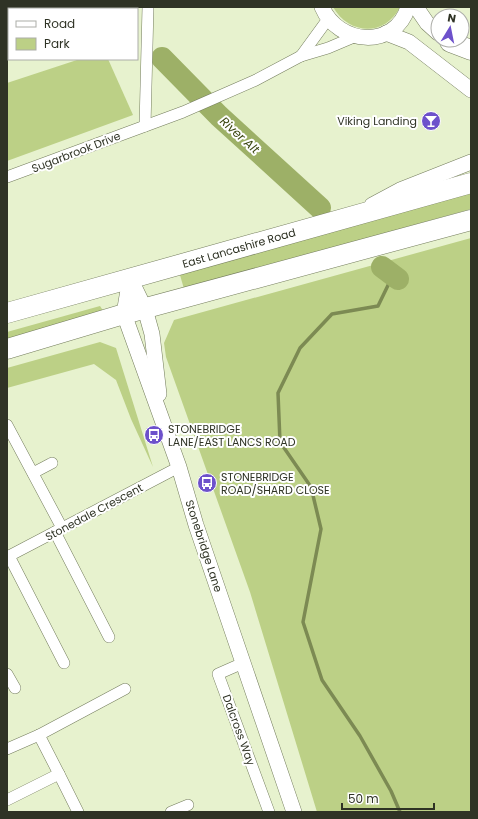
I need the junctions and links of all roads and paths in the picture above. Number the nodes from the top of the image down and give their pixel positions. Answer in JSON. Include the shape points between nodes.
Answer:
{"nodes":[{"id":1,"x":148,"y":7,"type":"edge"},
{"id":2,"x":408,"y":7,"type":"edge"},
{"id":3,"x":416,"y":7,"type":"edge"},
{"id":4,"x":325,"y":13,"type":"edge"},
{"id":5,"x":430,"y":26,"type":"edge"},
{"id":6,"x":386,"y":33,"type":"junction"},
{"id":7,"x":354,"y":36,"type":"junction"},
{"id":8,"x":457,"y":48,"type":"edge"},
{"id":9,"x":301,"y":56,"type":"junction"},
{"id":10,"x":471,"y":59,"type":"edge"},
{"id":11,"x":471,"y":90,"type":"edge"},
{"id":12,"x":145,"y":126,"type":"junction"},
{"id":13,"x":471,"y":162,"type":"edge"},
{"id":14,"x":7,"y":177,"type":"edge"},
{"id":15,"x":471,"y":183,"type":"edge"},
{"id":16,"x":355,"y":215,"type":"junction"},
{"id":17,"x":471,"y":220,"type":"edge"},
{"id":18,"x":130,"y":278,"type":"junction"},
{"id":19,"x":145,"y":309,"type":"junction"},
{"id":20,"x":7,"y":313,"type":"edge"},
{"id":21,"x":124,"y":314,"type":"junction"},
{"id":22,"x":7,"y":349,"type":"edge"},
{"id":23,"x":161,"y":417,"type":"junction"},
{"id":24,"x":7,"y":425,"type":"edge"},
{"id":25,"x":52,"y":463,"type":"dead end"},
{"id":26,"x":179,"y":467,"type":"junction"},
{"id":27,"x":33,"y":473,"type":"junction"},
{"id":28,"x":59,"y":530,"type":"junction"},
{"id":29,"x":8,"y":556,"type":"edge"},
{"id":30,"x":110,"y":637,"type":"dead end"},
{"id":31,"x":64,"y":662,"type":"dead end"},
{"id":32,"x":243,"y":663,"type":"junction"},
{"id":33,"x":7,"y":674,"type":"edge"},
{"id":34,"x":15,"y":688,"type":"dead end"},
{"id":35,"x":125,"y":689,"type":"dead end"},
{"id":36,"x":39,"y":735,"type":"junction"},
{"id":37,"x":7,"y":749,"type":"edge"},
{"id":38,"x":59,"y":774,"type":"junction"},
{"id":39,"x":7,"y":800,"type":"edge"},
{"id":40,"x":188,"y":805,"type":"dead end"},
{"id":41,"x":78,"y":812,"type":"edge"},
{"id":42,"x":171,"y":812,"type":"edge"},
{"id":43,"x":269,"y":812,"type":"edge"},
{"id":44,"x":294,"y":812,"type":"edge"}],
"edges":[{"from":1,"to":12,"type":"street"},
{"from":2,"to":6,"type":"street","via":[[398,24]]},
{"from":3,"to":5,"type":"street"},
{"from":4,"to":7,"type":"street","via":[[339,30]]},
{"from":4,"to":9,"type":"street"},
{"from":6,"to":7,"type":"street","via":[[365,38]]},
{"from":6,"to":11,"type":"street","via":[[409,42]]},
{"from":7,"to":9,"type":"street","via":[[328,48]]},
{"from":8,"to":10,"type":"street"},
{"from":9,"to":12,"type":"street","name":"Sugarbrook Drive","via":[[256,80]]},
{"from":12,"to":14,"type":"street","name":"Sugarbrook Drive"},
{"from":13,"to":16,"type":"street","via":[[400,190]]},
{"from":15,"to":16,"type":"highway","name":"East Lancashire Road"},
{"from":16,"to":18,"type":"highway","name":"East Lancashire Road"},
{"from":17,"to":19,"type":"highway"},
{"from":18,"to":19,"type":"street"},
{"from":18,"to":20,"type":"highway","name":"East Lancashire Road"},
{"from":18,"to":21,"type":"street","name":"Stonebridge Lane"},
{"from":19,"to":21,"type":"highway"},
{"from":19,"to":23,"type":"street","via":[[152,334]]},
{"from":21,"to":22,"type":"highway"},
{"from":21,"to":23,"type":"street","name":"Stonebridge Lane"},
{"from":23,"to":26,"type":"street","name":"Stonebridge Lane"},
{"from":24,"to":27,"type":"street"},
{"from":25,"to":27,"type":"street"},
{"from":26,"to":28,"type":"street","name":"Stonedale Crescent"},
{"from":26,"to":32,"type":"street","name":"Stonebridge Lane"},
{"from":27,"to":28,"type":"street"},
{"from":28,"to":29,"type":"street","name":"Stonedale Crescent"},
{"from":28,"to":30,"type":"street"},
{"from":29,"to":31,"type":"street","name":"Stonedale Crescent"},
{"from":32,"to":43,"type":"street","name":"Dalcross Way","via":[[218,674]]},
{"from":32,"to":44,"type":"street","name":"Stonebridge Lane"},
{"from":33,"to":34,"type":"street"},
{"from":35,"to":36,"type":"street"},
{"from":36,"to":37,"type":"street"},
{"from":36,"to":38,"type":"street"},
{"from":38,"to":39,"type":"street"},
{"from":38,"to":41,"type":"street"},
{"from":40,"to":42,"type":"street"}]}
